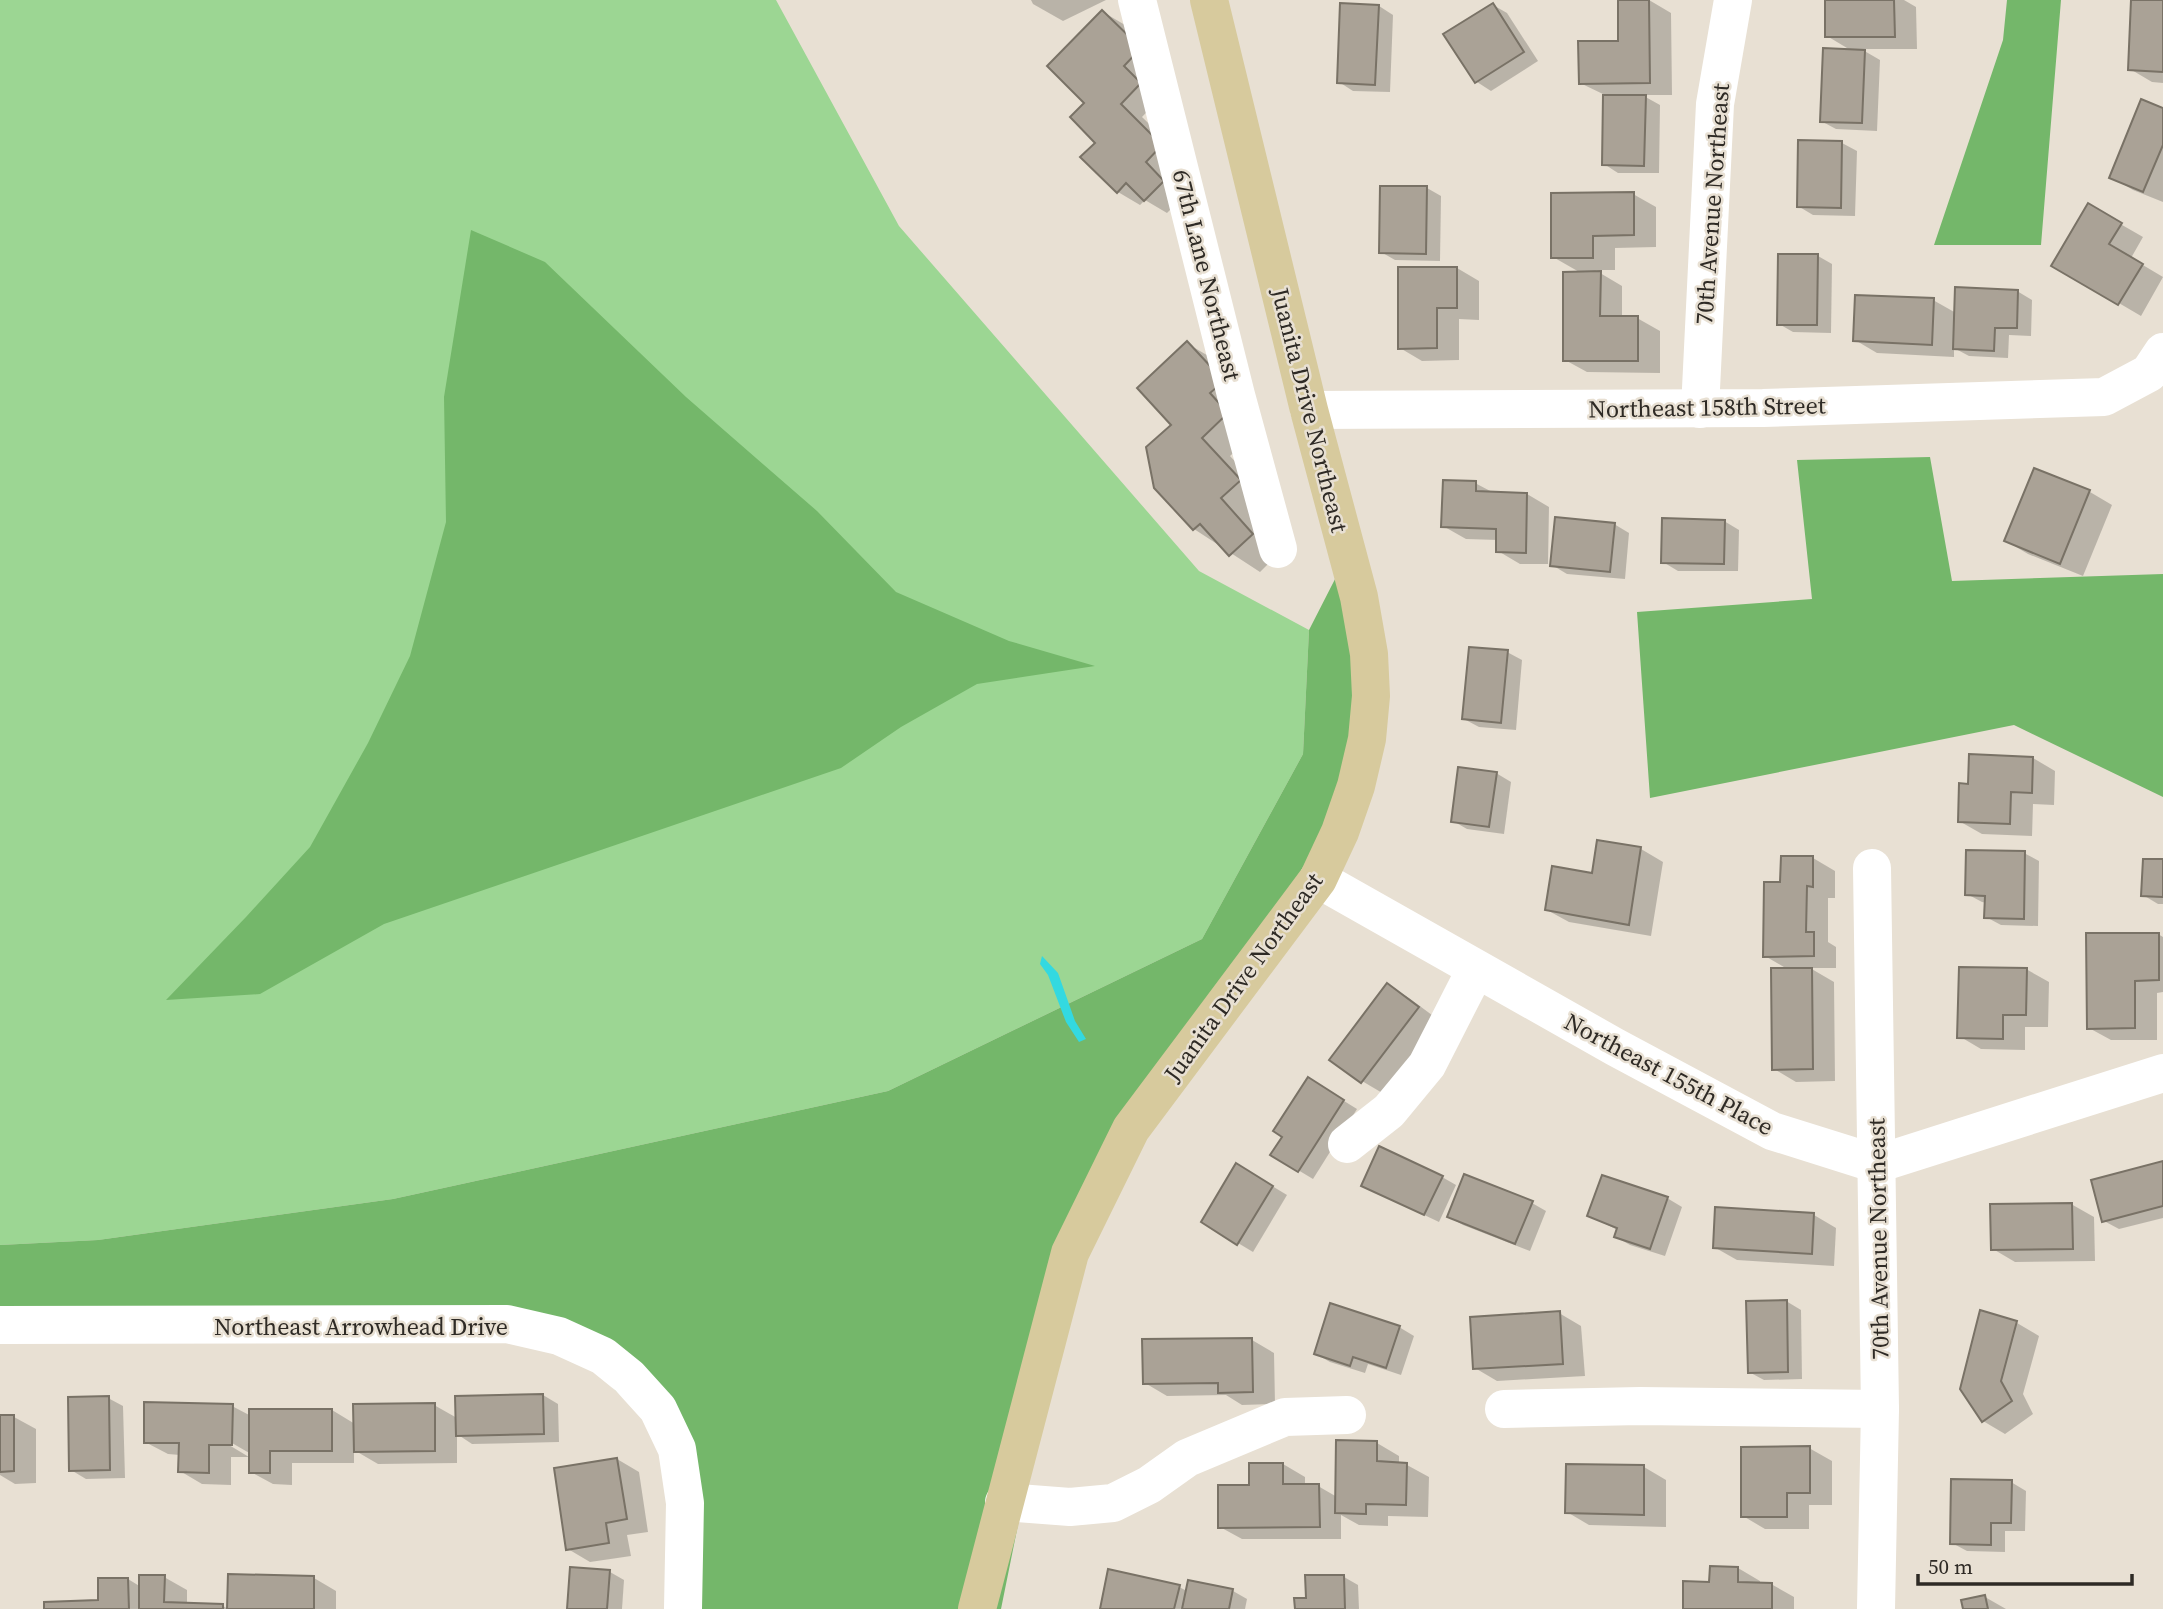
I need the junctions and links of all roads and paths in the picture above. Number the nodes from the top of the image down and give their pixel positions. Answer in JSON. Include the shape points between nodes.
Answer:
{"nodes":[{"id":1,"x":1137,"y":0,"type":"edge"},
{"id":2,"x":1209,"y":0,"type":"edge"},
{"id":3,"x":1733,"y":0,"type":"edge"},
{"id":4,"x":2163,"y":352,"type":"edge"},
{"id":5,"x":1700,"y":409,"type":"junction"},
{"id":6,"x":1309,"y":410,"type":"junction"},
{"id":7,"x":1278,"y":549,"type":"dead end"},
{"id":8,"x":1872,"y":868,"type":"dead end"},
{"id":9,"x":1318,"y":879,"type":"junction"},
{"id":10,"x":1476,"y":969,"type":"junction"},
{"id":11,"x":2163,"y":1073,"type":"edge"},
{"id":12,"x":1347,"y":1144,"type":"dead end"},
{"id":13,"x":1877,"y":1164,"type":"junction"},
{"id":14,"x":0,"y":1325,"type":"edge"},
{"id":15,"x":1504,"y":1409,"type":"dead end"},
{"id":16,"x":1880,"y":1409,"type":"junction"},
{"id":17,"x":1347,"y":1415,"type":"dead end"},
{"id":18,"x":1004,"y":1502,"type":"junction"},
{"id":19,"x":683,"y":1609,"type":"edge"},
{"id":20,"x":977,"y":1609,"type":"edge"},
{"id":21,"x":1876,"y":1609,"type":"edge"}],
"edges":[{"from":1,"to":7,"type":"street","name":"67th Lane Northeast"},
{"from":2,"to":6,"type":"main road","name":"Juanita Drive Northeast"},
{"from":3,"to":5,"type":"street","name":"70th Avenue Northeast","via":[[1715,104]]},
{"from":4,"to":5,"type":"street","name":"Northeast 158th Street","via":[[2149,373],[2104,397]]},
{"from":5,"to":6,"type":"street","name":"Northeast 158th Street"},
{"from":6,"to":9,"type":"main road","name":"Juanita Drive Northeast","via":[[1359,597],[1370,654],[1371,696],[1356,786]]},
{"from":8,"to":13,"type":"street","name":"70th Avenue Northeast"},
{"from":9,"to":10,"type":"street","name":"Northeast 155th Place"},
{"from":9,"to":18,"type":"main road","name":"Juanita Drive Northeast","via":[[1131,1129],[1070,1254]]},
{"from":10,"to":12,"type":"street","via":[[1427,1065],[1389,1111]]},
{"from":10,"to":13,"type":"street","name":"Northeast 155th Place","via":[[1772,1131]]},
{"from":11,"to":13,"type":"street"},
{"from":13,"to":16,"type":"street","name":"70th Avenue Northeast"},
{"from":14,"to":19,"type":"street","name":"Northeast Arrowhead Drive","via":[[507,1324],[559,1336],[603,1356],[629,1377],[658,1409],[677,1449],[685,1503]]},
{"from":15,"to":16,"type":"street"},
{"from":16,"to":21,"type":"street","name":"70th Avenue Northeast"},
{"from":17,"to":18,"type":"street","via":[[1285,1417],[1187,1458],[1113,1503],[1070,1507]]},
{"from":18,"to":20,"type":"main road","name":"Juanita Drive Northeast"}]}
